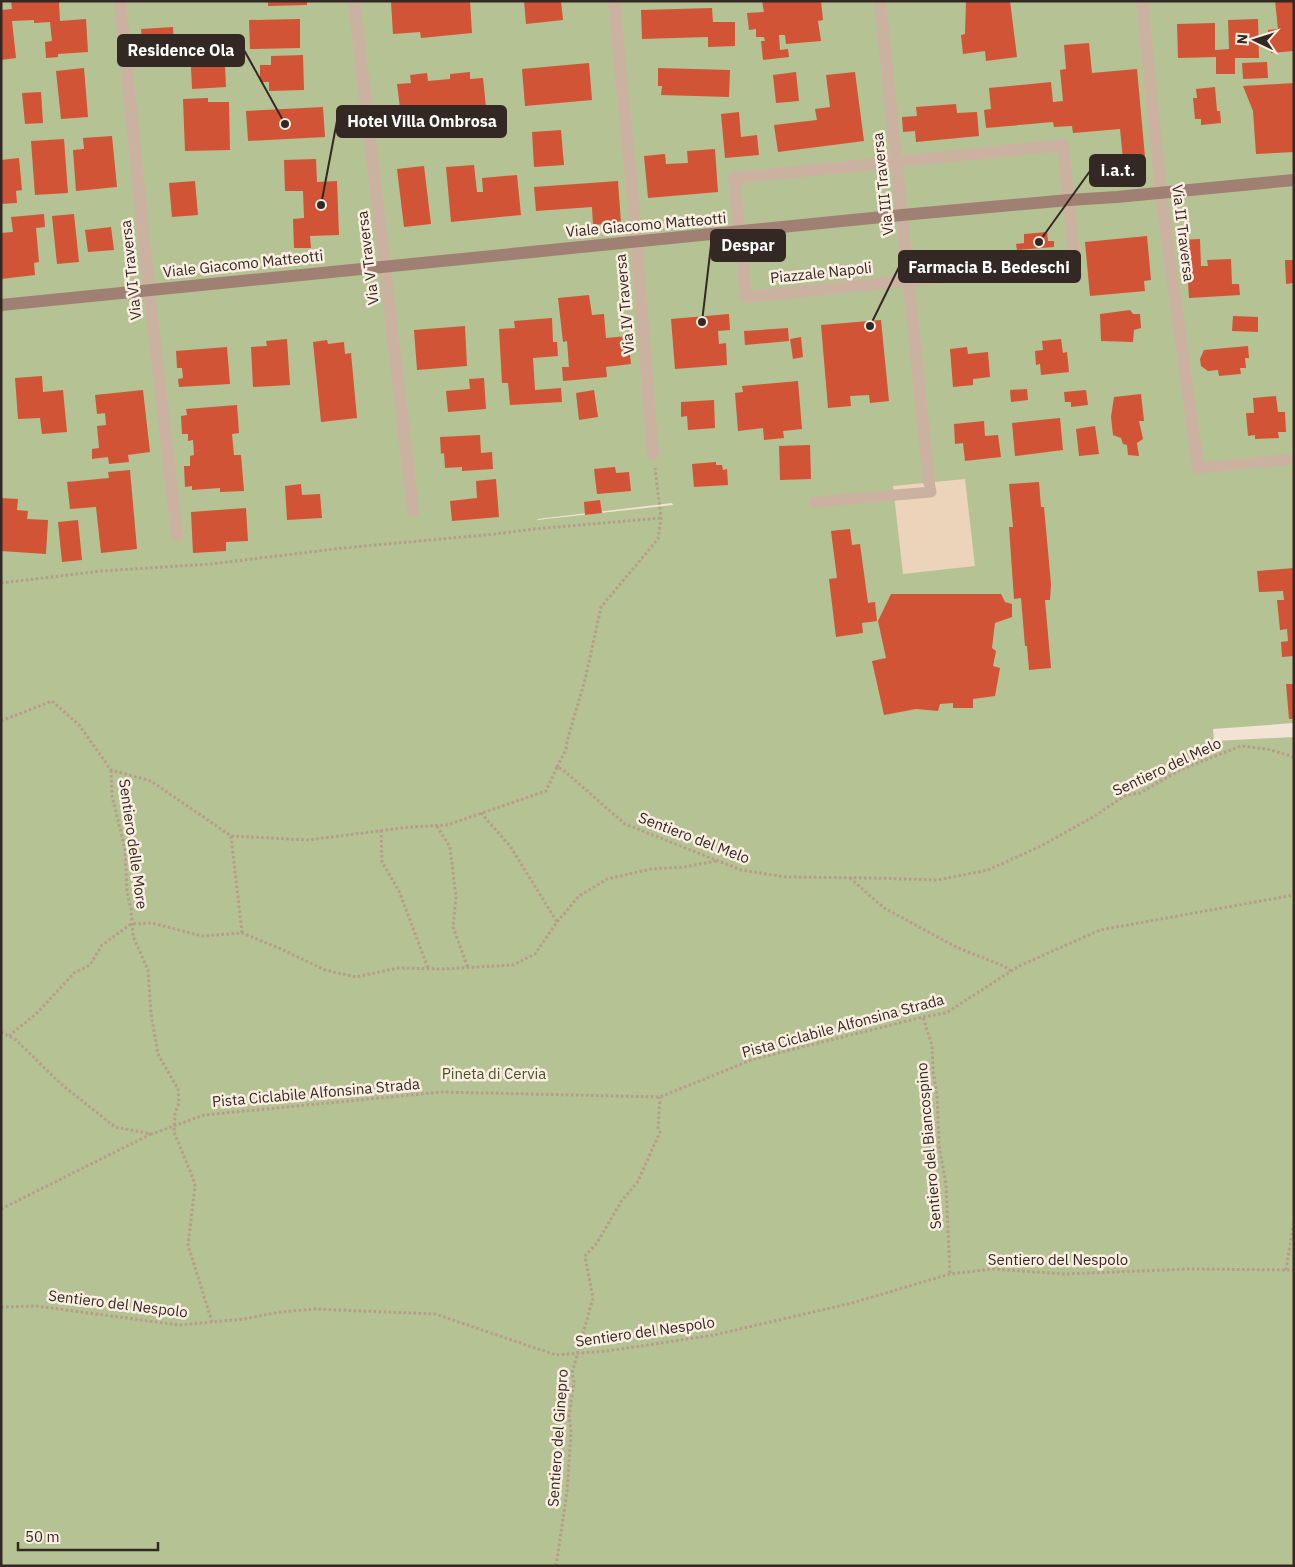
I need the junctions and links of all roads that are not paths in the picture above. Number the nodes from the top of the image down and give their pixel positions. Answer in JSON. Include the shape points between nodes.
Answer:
{"nodes":[{"id":1,"x":120,"y":1,"type":"edge"},
{"id":2,"x":354,"y":1,"type":"edge"},
{"id":3,"x":614,"y":1,"type":"edge"},
{"id":4,"x":880,"y":1,"type":"edge"},
{"id":5,"x":1142,"y":1,"type":"edge"},
{"id":6,"x":896,"y":162,"type":"junction"},
{"id":7,"x":1294,"y":180,"type":"edge"},
{"id":8,"x":1161,"y":193,"type":"junction"},
{"id":9,"x":1068,"y":200,"type":"junction"},
{"id":10,"x":902,"y":215,"type":"junction"},
{"id":11,"x":739,"y":232,"type":"junction"},
{"id":12,"x":636,"y":242,"type":"junction"},
{"id":13,"x":386,"y":266,"type":"junction"},
{"id":14,"x":910,"y":281,"type":"junction"},
{"id":15,"x":149,"y":290,"type":"junction"},
{"id":16,"x":1,"y":305,"type":"edge"},
{"id":17,"x":653,"y":454,"type":"road end"},
{"id":18,"x":1294,"y":459,"type":"edge"},
{"id":19,"x":1198,"y":468,"type":"joint"},
{"id":20,"x":929,"y":482,"type":"joint"},
{"id":21,"x":815,"y":502,"type":"dead end"},
{"id":22,"x":413,"y":511,"type":"dead end"},
{"id":23,"x":177,"y":535,"type":"dead end"}],
"edges":[{"from":1,"to":15,"type":"street","name":"Via VI Traversa"},
{"from":2,"to":13,"type":"street","name":"Via V Traversa"},
{"from":3,"to":12,"type":"street","name":"Via IV Traversa"},
{"from":4,"to":6,"type":"street","name":"Via III Traversa"},
{"from":5,"to":8,"type":"street","name":"Via II Traversa"},
{"from":6,"to":9,"type":"street","name":"Piazzale Napoli","via":[[1063,145]]},
{"from":6,"to":10,"type":"street","name":"Via III Traversa"},
{"from":6,"to":11,"type":"street","name":"Piazzale Napoli","via":[[734,178]]},
{"from":7,"to":8,"type":"street","name":"Viale Giacomo Matteotti"},
{"from":8,"to":9,"type":"street","name":"Viale Giacomo Matteotti"},
{"from":8,"to":19,"type":"street","name":"Via II Traversa"},
{"from":9,"to":10,"type":"street","name":"Viale Giacomo Matteotti"},
{"from":9,"to":14,"type":"street","name":"Piazzale Napoli","via":[[1075,264]]},
{"from":10,"to":11,"type":"street","name":"Viale Giacomo Matteotti"},
{"from":10,"to":14,"type":"street","name":"Via III Traversa"},
{"from":11,"to":12,"type":"street","name":"Viale Giacomo Matteotti"},
{"from":11,"to":14,"type":"street","name":"Piazzale Napoli","via":[[746,297]]},
{"from":12,"to":13,"type":"street","name":"Viale Giacomo Matteotti"},
{"from":12,"to":17,"type":"street","name":"Via IV Traversa"},
{"from":13,"to":15,"type":"street","name":"Viale Giacomo Matteotti"},
{"from":13,"to":22,"type":"street","name":"Via V Traversa"},
{"from":14,"to":20,"type":"street","name":"Via III Traversa"},
{"from":15,"to":16,"type":"street","name":"Viale Giacomo Matteotti"},
{"from":15,"to":23,"type":"street","name":"Via VI Traversa"},
{"from":18,"to":19,"type":"lane"},
{"from":20,"to":21,"type":"lane","via":[[930,492]]}]}
